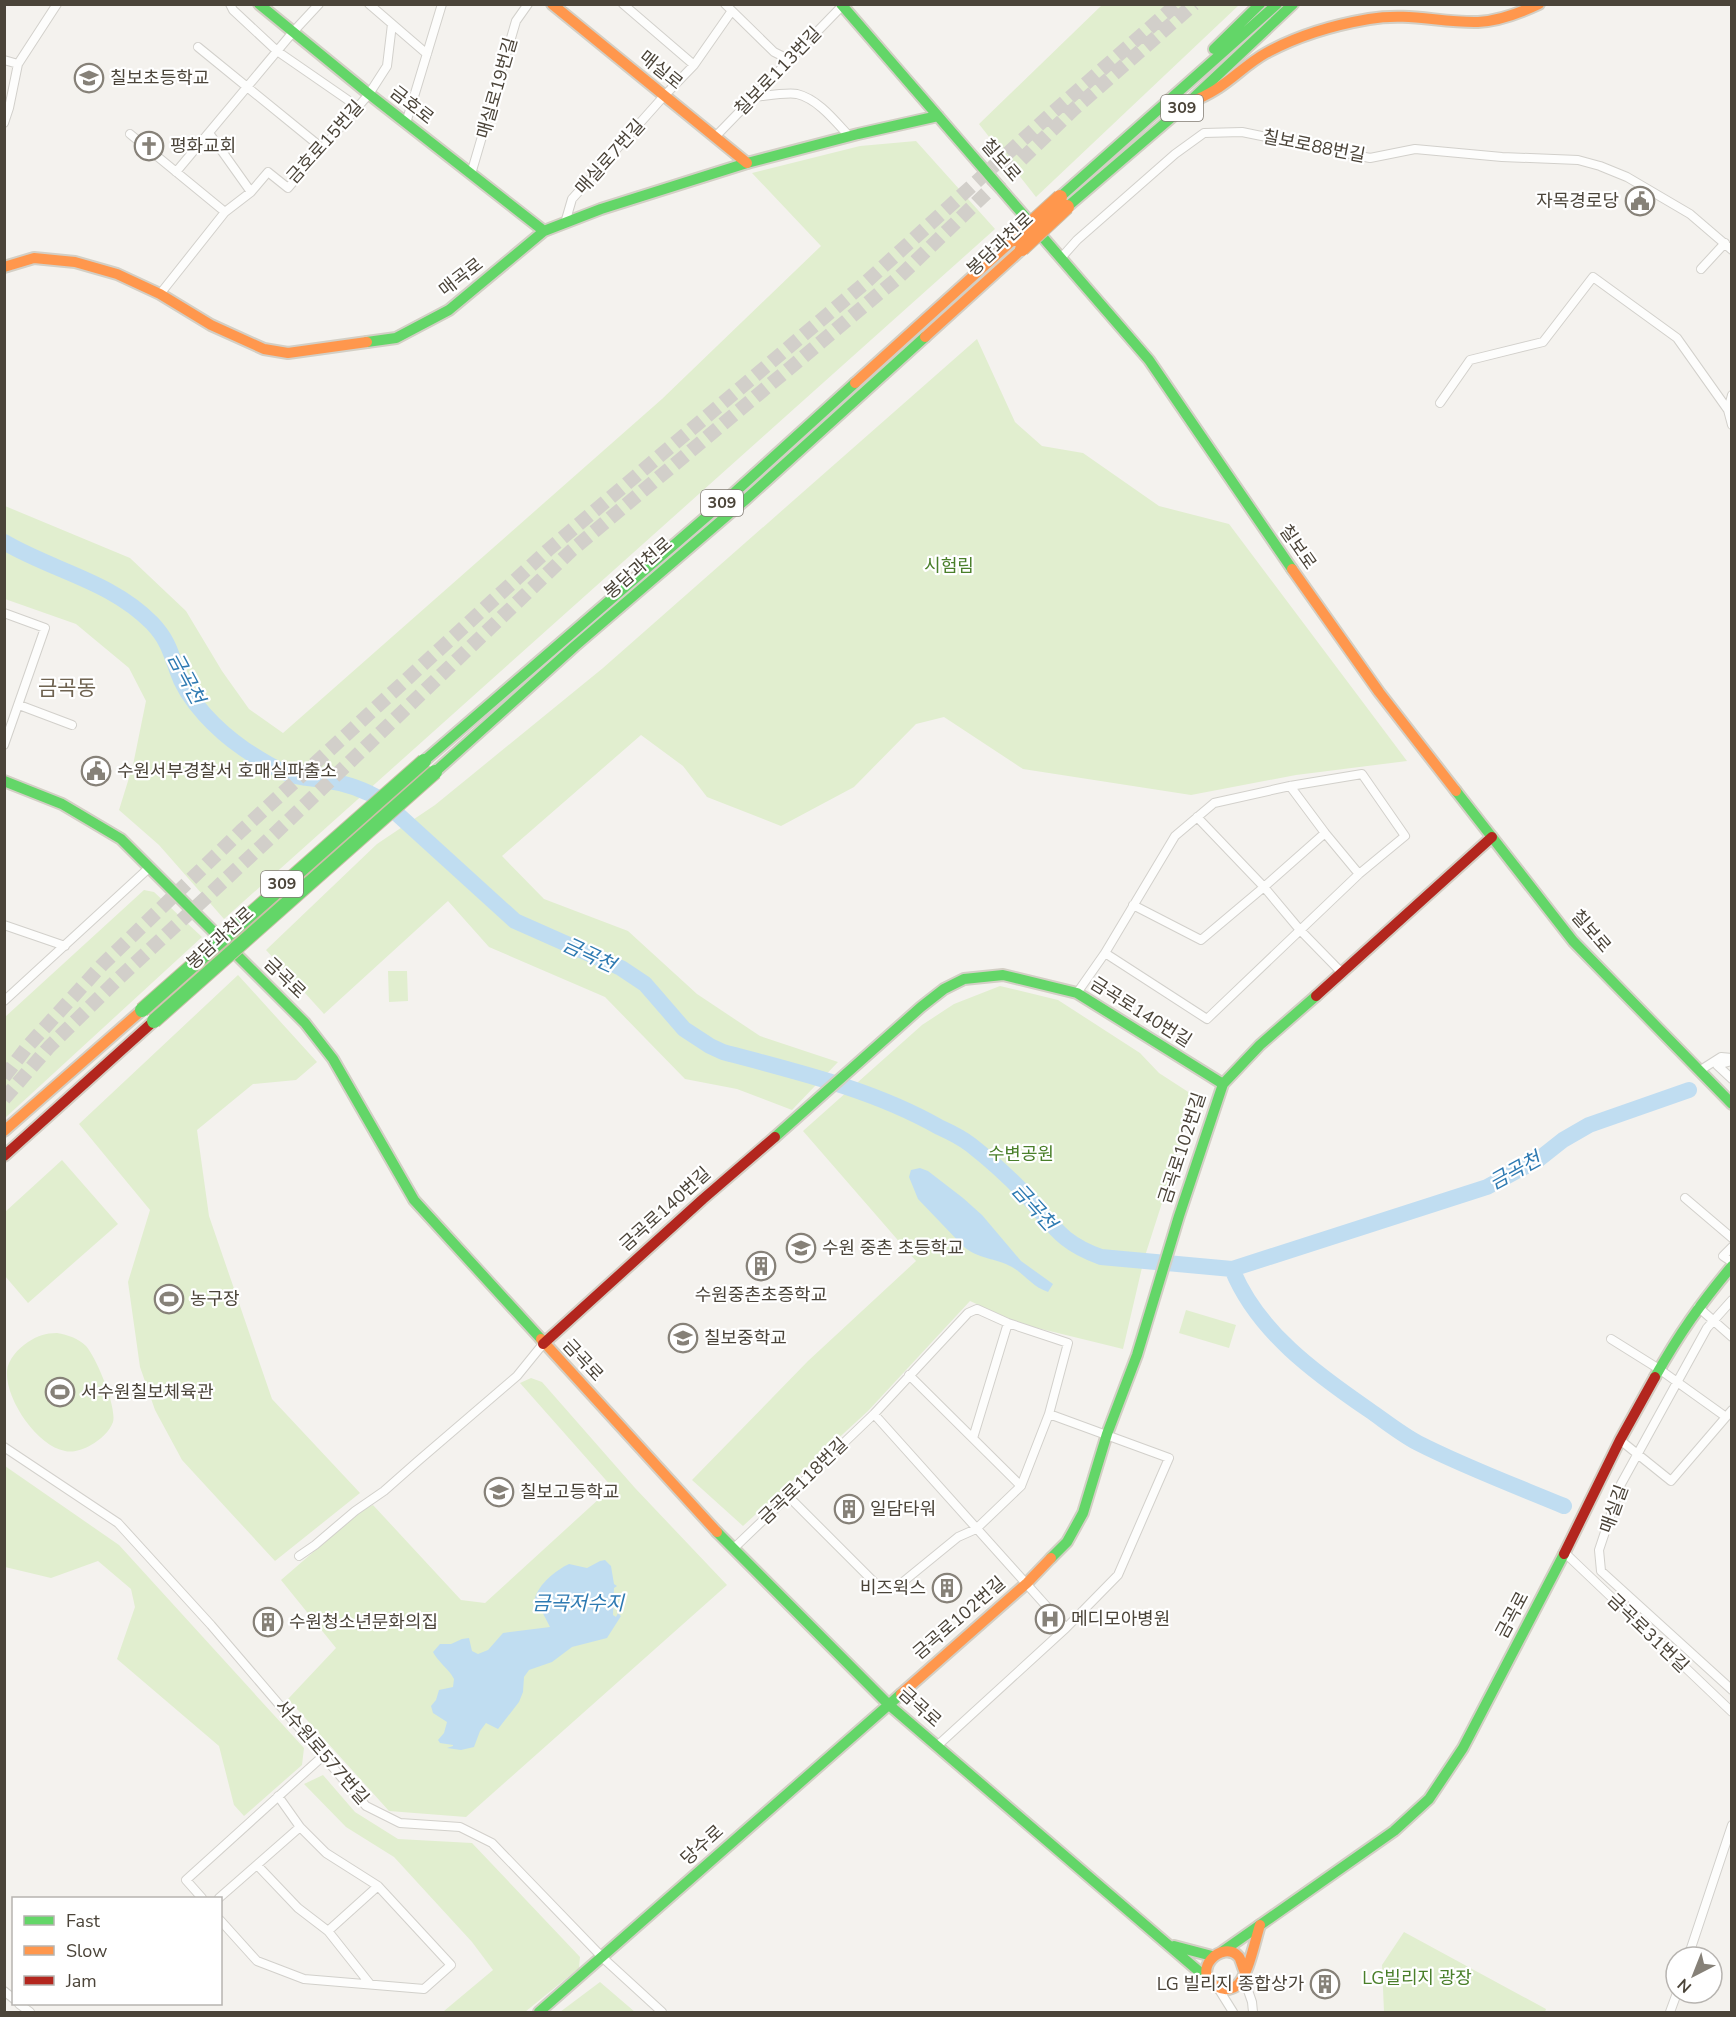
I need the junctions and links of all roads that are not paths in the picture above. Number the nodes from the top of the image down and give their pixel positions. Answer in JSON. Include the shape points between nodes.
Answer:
{"nodes":[{"id":1,"x":57,"y":4,"type":"edge"},
{"id":2,"x":230,"y":4,"type":"edge"},
{"id":3,"x":259,"y":4,"type":"edge"},
{"id":4,"x":319,"y":4,"type":"edge"},
{"id":5,"x":369,"y":4,"type":"edge"},
{"id":6,"x":442,"y":4,"type":"edge"},
{"id":7,"x":528,"y":4,"type":"edge"},
{"id":8,"x":552,"y":4,"type":"edge"},
{"id":9,"x":623,"y":4,"type":"edge"},
{"id":10,"x":725,"y":4,"type":"edge"},
{"id":11,"x":1260,"y":4,"type":"edge"},
{"id":12,"x":1277,"y":4,"type":"edge"},
{"id":13,"x":1293,"y":4,"type":"edge"},
{"id":14,"x":1539,"y":4,"type":"edge"},
{"id":15,"x":841,"y":5,"type":"edge"},
{"id":16,"x":731,"y":12,"type":"junction"},
{"id":17,"x":393,"y":24,"type":"junction"},
{"id":18,"x":293,"y":32,"type":"junction"},
{"id":19,"x":198,"y":47,"type":"dead end"},
{"id":20,"x":277,"y":51,"type":"junction"},
{"id":21,"x":427,"y":54,"type":"junction"},
{"id":22,"x":4,"y":60,"type":"edge"},
{"id":23,"x":790,"y":60,"type":"junction"},
{"id":24,"x":18,"y":64,"type":"junction"},
{"id":25,"x":694,"y":65,"type":"junction"},
{"id":26,"x":248,"y":87,"type":"junction"},
{"id":27,"x":369,"y":94,"type":"junction"},
{"id":28,"x":664,"y":96,"type":"junction"},
{"id":29,"x":754,"y":97,"type":"junction"},
{"id":30,"x":1182,"y":99,"type":"junction"},
{"id":31,"x":358,"y":107,"type":"junction"},
{"id":32,"x":938,"y":116,"type":"junction"},
{"id":33,"x":4,"y":123,"type":"edge"},
{"id":34,"x":406,"y":123,"type":"junction"},
{"id":35,"x":209,"y":133,"type":"junction"},
{"id":36,"x":130,"y":134,"type":"dead end"},
{"id":37,"x":849,"y":136,"type":"junction"},
{"id":38,"x":715,"y":137,"type":"junction"},
{"id":39,"x":322,"y":148,"type":"junction"},
{"id":40,"x":747,"y":163,"type":"junction"},
{"id":41,"x":176,"y":172,"type":"junction"},
{"id":42,"x":471,"y":174,"type":"junction"},
{"id":43,"x":251,"y":192,"type":"junction"},
{"id":44,"x":225,"y":212,"type":"junction"},
{"id":45,"x":565,"y":223,"type":"junction"},
{"id":46,"x":544,"y":231,"type":"junction"},
{"id":47,"x":1725,"y":243,"type":"junction"},
{"id":48,"x":1018,"y":244,"type":"junction"},
{"id":49,"x":1731,"y":250,"type":"edge"},
{"id":50,"x":1061,"y":258,"type":"junction"},
{"id":51,"x":4,"y":267,"type":"edge"},
{"id":52,"x":1701,"y":269,"type":"dead end"},
{"id":53,"x":160,"y":294,"type":"junction"},
{"id":54,"x":1731,"y":395,"type":"edge"},
{"id":55,"x":1440,"y":403,"type":"dead end"},
{"id":56,"x":1728,"y":410,"type":"junction"},
{"id":57,"x":1731,"y":425,"type":"edge"},
{"id":58,"x":4,"y":613,"type":"edge"},
{"id":59,"x":19,"y":705,"type":"junction"},
{"id":60,"x":72,"y":725,"type":"dead end"},
{"id":61,"x":4,"y":745,"type":"edge"},
{"id":62,"x":4,"y":781,"type":"edge"},
{"id":63,"x":1290,"y":786,"type":"junction"},
{"id":64,"x":1197,"y":817,"type":"junction"},
{"id":65,"x":1325,"y":833,"type":"junction"},
{"id":66,"x":1492,"y":837,"type":"junction"},
{"id":67,"x":150,"y":867,"type":"junction"},
{"id":68,"x":1359,"y":874,"type":"junction"},
{"id":69,"x":1264,"y":887,"type":"junction"},
{"id":70,"x":1133,"y":905,"type":"junction"},
{"id":71,"x":4,"y":925,"type":"edge"},
{"id":72,"x":1300,"y":930,"type":"junction"},
{"id":73,"x":65,"y":946,"type":"junction"},
{"id":74,"x":1105,"y":953,"type":"junction"},
{"id":75,"x":1342,"y":973,"type":"junction"},
{"id":76,"x":1077,"y":993,"type":"junction"},
{"id":77,"x":4,"y":1001,"type":"edge"},
{"id":78,"x":1731,"y":1060,"type":"edge"},
{"id":79,"x":1699,"y":1071,"type":"junction"},
{"id":80,"x":1731,"y":1079,"type":"edge"},
{"id":81,"x":1223,"y":1084,"type":"junction"},
{"id":82,"x":1731,"y":1104,"type":"edge"},
{"id":83,"x":4,"y":1131,"type":"edge"},
{"id":84,"x":4,"y":1156,"type":"edge"},
{"id":85,"x":1685,"y":1198,"type":"dead end"},
{"id":86,"x":1731,"y":1238,"type":"edge"},
{"id":87,"x":1731,"y":1247,"type":"edge"},
{"id":88,"x":1731,"y":1264,"type":"edge"},
{"id":89,"x":1731,"y":1300,"type":"edge"},
{"id":90,"x":1698,"y":1307,"type":"junction"},
{"id":91,"x":1713,"y":1321,"type":"junction"},
{"id":92,"x":1008,"y":1323,"type":"junction"},
{"id":93,"x":1731,"y":1337,"type":"edge"},
{"id":94,"x":1611,"y":1339,"type":"dead end"},
{"id":95,"x":543,"y":1344,"type":"junction"},
{"id":96,"x":1659,"y":1368,"type":"junction"},
{"id":97,"x":909,"y":1376,"type":"junction"},
{"id":98,"x":1677,"y":1382,"type":"junction"},
{"id":99,"x":1731,"y":1410,"type":"edge"},
{"id":100,"x":874,"y":1414,"type":"junction"},
{"id":101,"x":1048,"y":1414,"type":"junction"},
{"id":102,"x":1726,"y":1417,"type":"junction"},
{"id":103,"x":1107,"y":1434,"type":"junction"},
{"id":104,"x":973,"y":1438,"type":"junction"},
{"id":105,"x":1620,"y":1440,"type":"junction"},
{"id":106,"x":4,"y":1447,"type":"edge"},
{"id":107,"x":1638,"y":1454,"type":"junction"},
{"id":108,"x":1021,"y":1486,"type":"junction"},
{"id":109,"x":788,"y":1496,"type":"junction"},
{"id":110,"x":976,"y":1529,"type":"junction"},
{"id":111,"x":734,"y":1549,"type":"junction"},
{"id":112,"x":1565,"y":1553,"type":"junction"},
{"id":113,"x":299,"y":1556,"type":"dead end"},
{"id":114,"x":1027,"y":1583,"type":"junction"},
{"id":115,"x":1066,"y":1628,"type":"junction"},
{"id":116,"x":1731,"y":1690,"type":"edge"},
{"id":117,"x":888,"y":1704,"type":"junction"},
{"id":118,"x":1731,"y":1712,"type":"edge"},
{"id":119,"x":936,"y":1746,"type":"junction"},
{"id":120,"x":323,"y":1756,"type":"junction"},
{"id":121,"x":278,"y":1796,"type":"junction"},
{"id":122,"x":1731,"y":1825,"type":"edge"},
{"id":123,"x":300,"y":1827,"type":"junction"},
{"id":124,"x":1731,"y":1838,"type":"edge"},
{"id":125,"x":257,"y":1865,"type":"junction"},
{"id":126,"x":378,"y":1886,"type":"junction"},
{"id":127,"x":200,"y":1897,"type":"edge"},
{"id":128,"x":221,"y":1897,"type":"edge"},
{"id":129,"x":222,"y":1922,"type":"edge"},
{"id":130,"x":1260,"y":1926,"type":"junction"},
{"id":131,"x":328,"y":1931,"type":"junction"},
{"id":132,"x":1171,"y":1945,"type":"junction"},
{"id":133,"x":1692,"y":1945,"type":"edge"},
{"id":134,"x":1697,"y":1945,"type":"edge"},
{"id":135,"x":1217,"y":1954,"type":"junction"},
{"id":136,"x":603,"y":1958,"type":"junction"},
{"id":137,"x":1244,"y":1973,"type":"junction"},
{"id":138,"x":370,"y":1984,"type":"junction"},
{"id":139,"x":1213,"y":1984,"type":"junction"},
{"id":140,"x":539,"y":2013,"type":"edge"},
{"id":141,"x":662,"y":2013,"type":"edge"},
{"id":142,"x":1233,"y":2013,"type":"edge"},
{"id":143,"x":1253,"y":2013,"type":"edge"}],
"edges":[{"from":1,"to":24,"type":"street"},
{"from":2,"to":20,"type":"street"},
{"from":3,"to":18,"type":"main road","name":"금호로"},
{"from":4,"to":18,"type":"street"},
{"from":5,"to":17,"type":"street"},
{"from":6,"to":21,"type":"street"},
{"from":7,"to":42,"type":"street","name":"매실로19번길","via":[[516,21]]},
{"from":8,"to":28,"type":"main road","name":"매실로"},
{"from":9,"to":25,"type":"street"},
{"from":10,"to":16,"type":"street"},
{"from":11,"to":30,"type":"main road","via":[[1204,59]]},
{"from":12,"to":30,"type":"main road","name":"봉담과천로","number":"309"},
{"from":13,"to":30,"type":"main road","name":"봉담과천로","number":"309"},
{"from":14,"to":30,"type":"main road","via":[[1519,15],[1497,20],[1384,17],[1333,29],[1300,38],[1255,59],[1215,90]]},
{"from":15,"to":23,"type":"street","name":"칠보로113번길"},
{"from":15,"to":32,"type":"main road","name":"칠보로"},
{"from":16,"to":23,"type":"street","via":[[774,52]]},
{"from":16,"to":25,"type":"street","name":"매실로7번길"},
{"from":17,"to":21,"type":"street"},
{"from":17,"to":27,"type":"street","name":"금호로15번길","via":[[387,66]]},
{"from":18,"to":20,"type":"street"},
{"from":18,"to":27,"type":"main road","name":"금호로"},
{"from":19,"to":26,"type":"street"},
{"from":20,"to":26,"type":"street"},
{"from":20,"to":31,"type":"street"},
{"from":21,"to":34,"type":"street"},
{"from":22,"to":24,"type":"street"},
{"from":23,"to":29,"type":"street","name":"칠보로113번길"},
{"from":24,"to":33,"type":"street"},
{"from":25,"to":28,"type":"street","name":"매실로7번길"},
{"from":26,"to":35,"type":"street"},
{"from":26,"to":39,"type":"street"},
{"from":27,"to":31,"type":"street","name":"금호로15번길"},
{"from":27,"to":34,"type":"main road","name":"금호로"},
{"from":28,"to":38,"type":"main road","name":"매실로"},
{"from":28,"to":45,"type":"street","name":"매실로7번길","via":[[572,199]]},
{"from":29,"to":37,"type":"street","via":[[796,94],[829,115]]},
{"from":29,"to":38,"type":"street","name":"칠보로113번길"},
{"from":30,"to":48,"type":"main road","name":"봉담과천로","number":"309","bridge":true},
{"from":31,"to":39,"type":"street","name":"금호로15번길"},
{"from":32,"to":37,"type":"main road","name":"매곡로"},
{"from":32,"to":50,"type":"main road","name":"칠보로"},
{"from":34,"to":42,"type":"main road","name":"금호로"},
{"from":35,"to":41,"type":"street"},
{"from":35,"to":43,"type":"street"},
{"from":36,"to":41,"type":"street"},
{"from":37,"to":40,"type":"main road","name":"매곡로"},
{"from":38,"to":40,"type":"main road","name":"매실로"},
{"from":39,"to":43,"type":"street","name":"금호로15번길","via":[[288,188],[268,172]]},
{"from":40,"to":45,"type":"main road","name":"매곡로"},
{"from":41,"to":44,"type":"street"},
{"from":42,"to":46,"type":"main road","name":"금호로"},
{"from":43,"to":44,"type":"street","name":"금호로15번길"},
{"from":44,"to":53,"type":"street","name":"금호로15번길"},
{"from":45,"to":46,"type":"main road","name":"매곡로"},
{"from":46,"to":53,"type":"main road","name":"매곡로","via":[[449,310],[396,338],[288,353],[264,349],[211,325]]},
{"from":47,"to":49,"type":"street","name":"칠보로88번길"},
{"from":47,"to":50,"type":"street","name":"칠보로88번길","via":[[1690,214],[1627,177],[1578,160],[1415,149],[1370,158],[1225,131],[1204,133],[1175,154]]},
{"from":47,"to":52,"type":"street"},
{"from":48,"to":83,"type":"main road","name":"봉담과천로","number":"309","bridge":true},
{"from":48,"to":84,"type":"main road","name":"봉담과천로","number":"309","bridge":true,"via":[[753,494],[575,646]]},
{"from":50,"to":66,"type":"main road","name":"칠보로","via":[[1149,360],[1379,692]]},
{"from":51,"to":53,"type":"main road","name":"매곡로","via":[[34,258],[75,262],[117,274]]},
{"from":54,"to":56,"type":"street"},
{"from":55,"to":56,"type":"street","via":[[1470,360],[1543,342],[1593,277],[1677,338]]},
{"from":56,"to":57,"type":"street"},
{"from":58,"to":59,"type":"street","via":[[45,628]]},
{"from":59,"to":60,"type":"street"},
{"from":59,"to":61,"type":"street"},
{"from":62,"to":67,"type":"main road","name":"금곡로","via":[[72,809],[122,839]]},
{"from":63,"to":64,"type":"street","via":[[1214,803]]},
{"from":63,"to":65,"type":"street"},
{"from":63,"to":68,"type":"street","via":[[1362,774],[1405,836]]},
{"from":64,"to":69,"type":"street"},
{"from":64,"to":70,"type":"street","via":[[1175,836]]},
{"from":65,"to":68,"type":"street"},
{"from":65,"to":69,"type":"street"},
{"from":66,"to":75,"type":"main road","name":"금곡로102번길"},
{"from":66,"to":79,"type":"main road","name":"칠보로","via":[[1573,941]]},
{"from":67,"to":73,"type":"street"},
{"from":67,"to":95,"type":"main road","name":"금곡로","via":[[305,1023],[333,1059],[414,1200]]},
{"from":68,"to":72,"type":"street"},
{"from":69,"to":70,"type":"street","via":[[1200,940]]},
{"from":69,"to":72,"type":"street"},
{"from":70,"to":74,"type":"street"},
{"from":71,"to":73,"type":"street"},
{"from":72,"to":74,"type":"street","via":[[1207,1019]]},
{"from":72,"to":75,"type":"street"},
{"from":73,"to":77,"type":"street"},
{"from":74,"to":76,"type":"street"},
{"from":75,"to":81,"type":"main road","name":"금곡로102번길","via":[[1260,1045]]},
{"from":76,"to":81,"type":"main road","name":"금곡로140번길"},
{"from":76,"to":95,"type":"main road","name":"금곡로140번길","via":[[1003,975],[964,979],[944,989]]},
{"from":78,"to":79,"type":"street","via":[[1721,1057]]},
{"from":78,"to":80,"type":"street","via":[[1717,1065]]},
{"from":79,"to":82,"type":"main road","name":"칠보로"},
{"from":81,"to":103,"type":"main road","name":"금곡로102번길","via":[[1137,1354]]},
{"from":85,"to":86,"type":"street"},
{"from":87,"to":88,"type":"street","via":[[1723,1256]]},
{"from":88,"to":90,"type":"main road","name":"금곡로"},
{"from":89,"to":91,"type":"street","name":"매실길"},
{"from":90,"to":91,"type":"street"},
{"from":90,"to":96,"type":"main road","name":"금곡로"},
{"from":91,"to":93,"type":"street"},
{"from":91,"to":98,"type":"street","name":"매실길"},
{"from":92,"to":97,"type":"street","name":"금곡로118번길","via":[[977,1309],[968,1313]]},
{"from":92,"to":101,"type":"street","name":"금곡로118번길","via":[[1068,1343]]},
{"from":92,"to":104,"type":"street"},
{"from":94,"to":96,"type":"street"},
{"from":95,"to":111,"type":"main road","name":"금곡로"},
{"from":95,"to":113,"type":"street","via":[[517,1376],[384,1491]]},
{"from":96,"to":98,"type":"street"},
{"from":96,"to":105,"type":"main road","name":"금곡로"},
{"from":97,"to":100,"type":"street","name":"금곡로118번길"},
{"from":97,"to":104,"type":"street"},
{"from":98,"to":102,"type":"street"},
{"from":98,"to":107,"type":"street","name":"매실길"},
{"from":99,"to":102,"type":"street"},
{"from":100,"to":109,"type":"street","name":"금곡로118번길"},
{"from":100,"to":110,"type":"street"},
{"from":101,"to":103,"type":"street"},
{"from":101,"to":108,"type":"street"},
{"from":102,"to":107,"type":"street","via":[[1671,1481]]},
{"from":103,"to":114,"type":"main road","name":"금곡로102번길","via":[[1083,1513],[1067,1542]]},
{"from":103,"to":115,"type":"street","via":[[1169,1458],[1118,1575]]},
{"from":104,"to":108,"type":"street"},
{"from":105,"to":107,"type":"street"},
{"from":105,"to":112,"type":"main road","name":"금곡로"},
{"from":106,"to":120,"type":"street","name":"서수원로577번길","via":[[118,1523]]},
{"from":107,"to":116,"type":"street","name":"매실길","via":[[1621,1484],[1599,1550],[1601,1571]]},
{"from":108,"to":110,"type":"street"},
{"from":109,"to":110,"type":"street","via":[[878,1586],[898,1586],[958,1537]]},
{"from":109,"to":111,"type":"street","name":"금곡로118번길"},
{"from":110,"to":114,"type":"street","name":"금곡로102번길"},
{"from":111,"to":117,"type":"main road","name":"금곡로"},
{"from":112,"to":118,"type":"street","name":"금곡로31번길"},
{"from":112,"to":130,"type":"main road","name":"금곡로","via":[[1463,1748],[1429,1799],[1394,1831]]},
{"from":114,"to":115,"type":"street"},
{"from":114,"to":117,"type":"main road","name":"금곡로102번길"},
{"from":115,"to":119,"type":"street"},
{"from":117,"to":119,"type":"main road","name":"금곡로"},
{"from":117,"to":136,"type":"main road","name":"당수로"},
{"from":119,"to":132,"type":"main road","name":"금곡로"},
{"from":120,"to":121,"type":"street"},
{"from":120,"to":136,"type":"street","name":"서수원로577번길","via":[[366,1806],[400,1823],[460,1827],[492,1843]]},
{"from":121,"to":123,"type":"street"},
{"from":121,"to":127,"type":"street","via":[[186,1880]]},
{"from":122,"to":133,"type":"street"},
{"from":123,"to":125,"type":"street"},
{"from":123,"to":126,"type":"street","via":[[326,1853]]},
{"from":124,"to":134,"type":"street"},
{"from":125,"to":128,"type":"street"},
{"from":125,"to":131,"type":"street","via":[[298,1908]]},
{"from":126,"to":131,"type":"street"},
{"from":126,"to":138,"type":"street","via":[[451,1965],[424,1989]]},
{"from":129,"to":138,"type":"street","via":[[257,1961],[304,1978]]},
{"from":130,"to":135,"type":"main road","name":"금곡로"},
{"from":130,"to":137,"type":"main road"},
{"from":131,"to":138,"type":"street"},
{"from":132,"to":135,"type":"main road","name":"금곡로"},
{"from":132,"to":139,"type":"main road","name":"금곡로"},
{"from":135,"to":137,"type":"main road","via":[[1231,1952],[1238,1956]]},
{"from":135,"to":139,"type":"main road","via":[[1206,1967]]},
{"from":136,"to":140,"type":"main road","name":"당수로"},
{"from":136,"to":141,"type":"street","name":"서수원로577번길"},
{"from":137,"to":139,"type":"main road","via":[[1230,1989]]},
{"from":137,"to":143,"type":"street"},
{"from":139,"to":142,"type":"street"}]}
